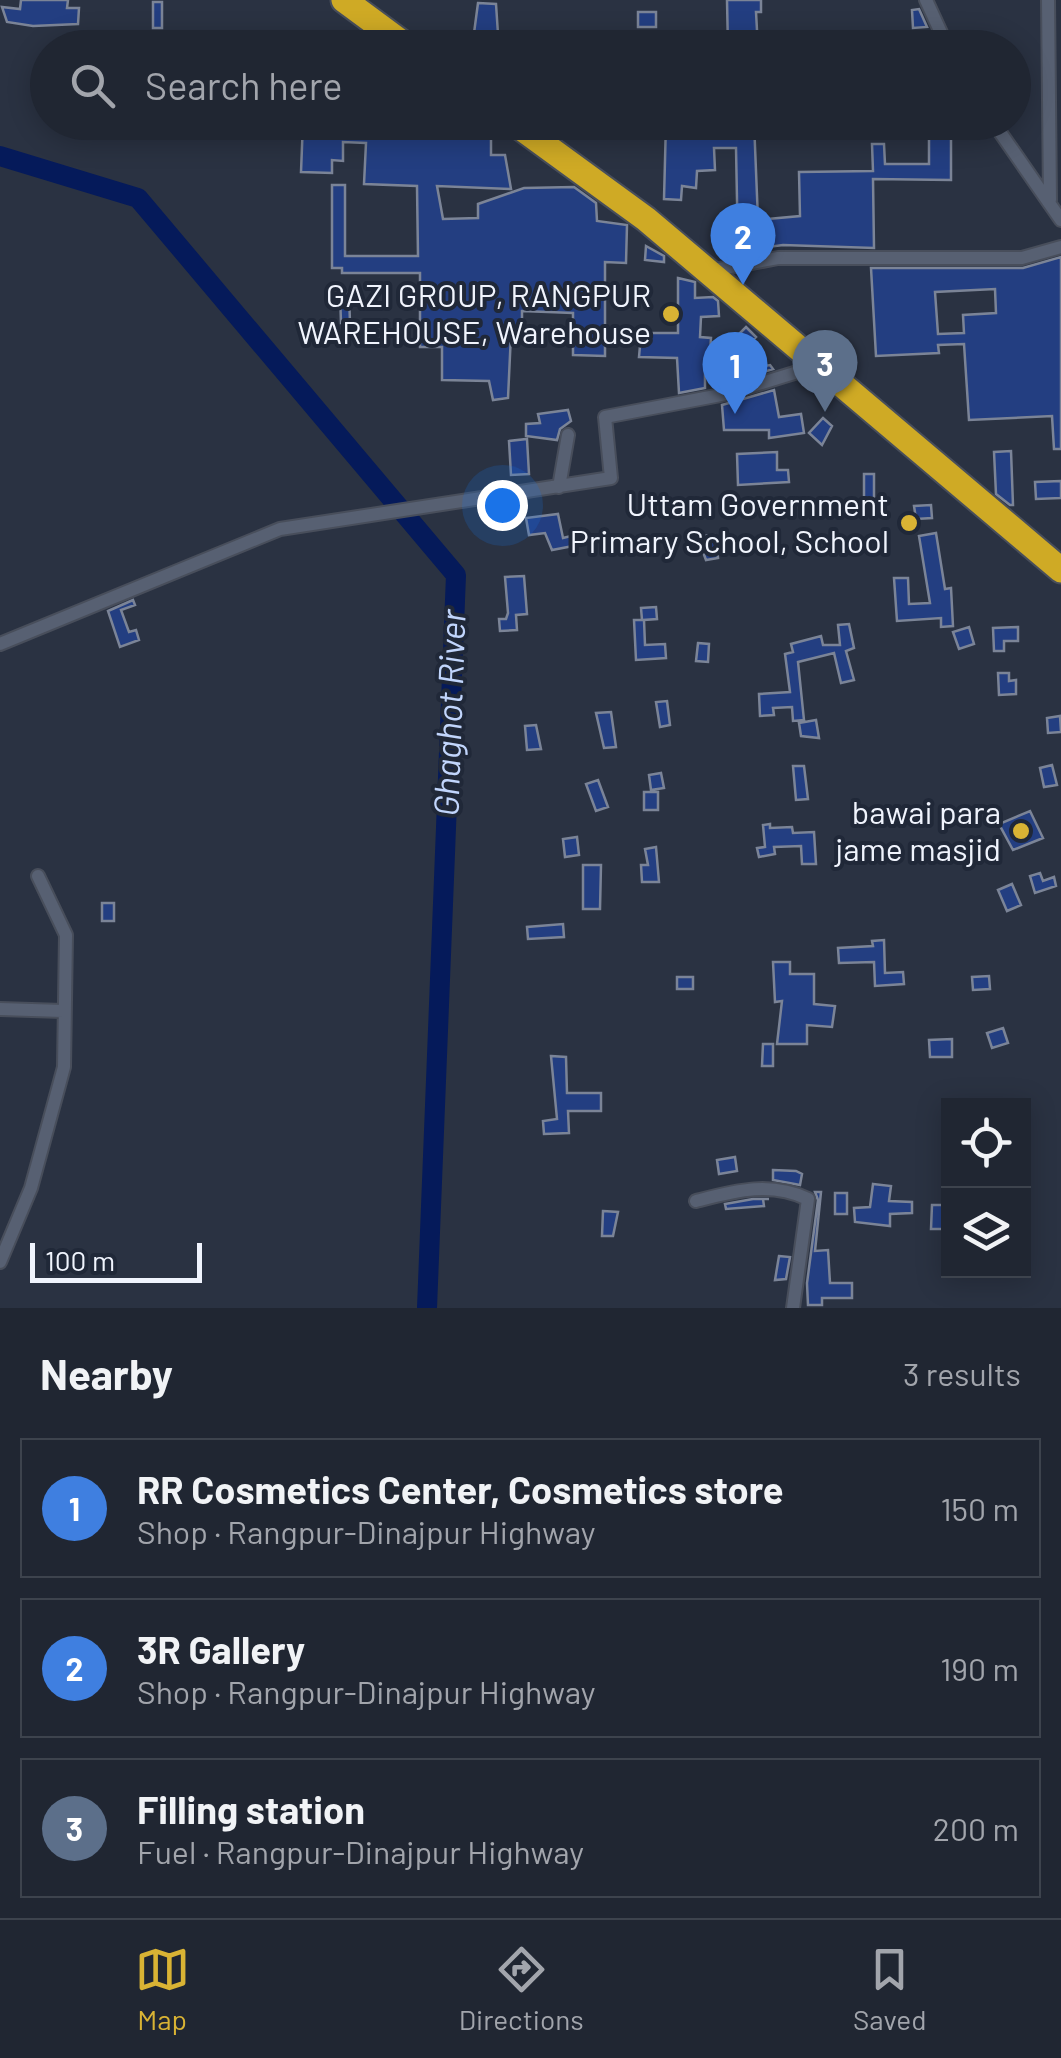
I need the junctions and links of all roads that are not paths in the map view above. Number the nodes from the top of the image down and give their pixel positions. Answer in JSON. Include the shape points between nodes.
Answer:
{"nodes":[{"id":1,"x":344,"y":0,"type":"edge"},
{"id":2,"x":926,"y":0,"type":"edge"},
{"id":3,"x":1048,"y":0,"type":"edge"},
{"id":4,"x":385,"y":30,"type":"edge"},
{"id":5,"x":940,"y":30,"type":"edge"},
{"id":6,"x":538,"y":140,"type":"edge"},
{"id":7,"x":1006,"y":140,"type":"edge"},
{"id":8,"x":1050,"y":200,"type":"junction"},
{"id":9,"x":1061,"y":220,"type":"edge"},
{"id":10,"x":1061,"y":247,"type":"edge"},
{"id":11,"x":708,"y":271,"type":"junction"},
{"id":12,"x":820,"y":364,"type":"junction"},
{"id":13,"x":568,"y":435,"type":"dead end"},
{"id":14,"x":559,"y":487,"type":"junction"},
{"id":15,"x":1061,"y":570,"type":"edge"},
{"id":16,"x":0,"y":644,"type":"edge"},
{"id":17,"x":38,"y":876,"type":"dead end"},
{"id":18,"x":0,"y":1008,"type":"edge"},
{"id":19,"x":63,"y":1011,"type":"junction"},
{"id":20,"x":696,"y":1201,"type":"dead end"},
{"id":21,"x":0,"y":1262,"type":"edge"},
{"id":22,"x":793,"y":1308,"type":"edge"}],
"edges":[{"from":1,"to":4,"type":"highway"},
{"from":2,"to":5,"type":"street"},
{"from":3,"to":8,"type":"street"},
{"from":6,"to":11,"type":"highway"},
{"from":7,"to":8,"type":"street"},
{"from":8,"to":9,"type":"street"},
{"from":10,"to":11,"type":"street","via":[[1022,258],[778,258]]},
{"from":11,"to":12,"type":"highway"},
{"from":12,"to":14,"type":"street","via":[[726,394],[605,417],[611,478]]},
{"from":12,"to":15,"type":"highway"},
{"from":13,"to":14,"type":"street"},
{"from":14,"to":16,"type":"street","via":[[328,518],[242,542]]},
{"from":17,"to":19,"type":"street","via":[[66,935]]},
{"from":18,"to":19,"type":"street"},
{"from":19,"to":21,"type":"street","via":[[64,1068],[31,1188]]},
{"from":20,"to":22,"type":"street","via":[[756,1188],[786,1188],[808,1199]]}]}
